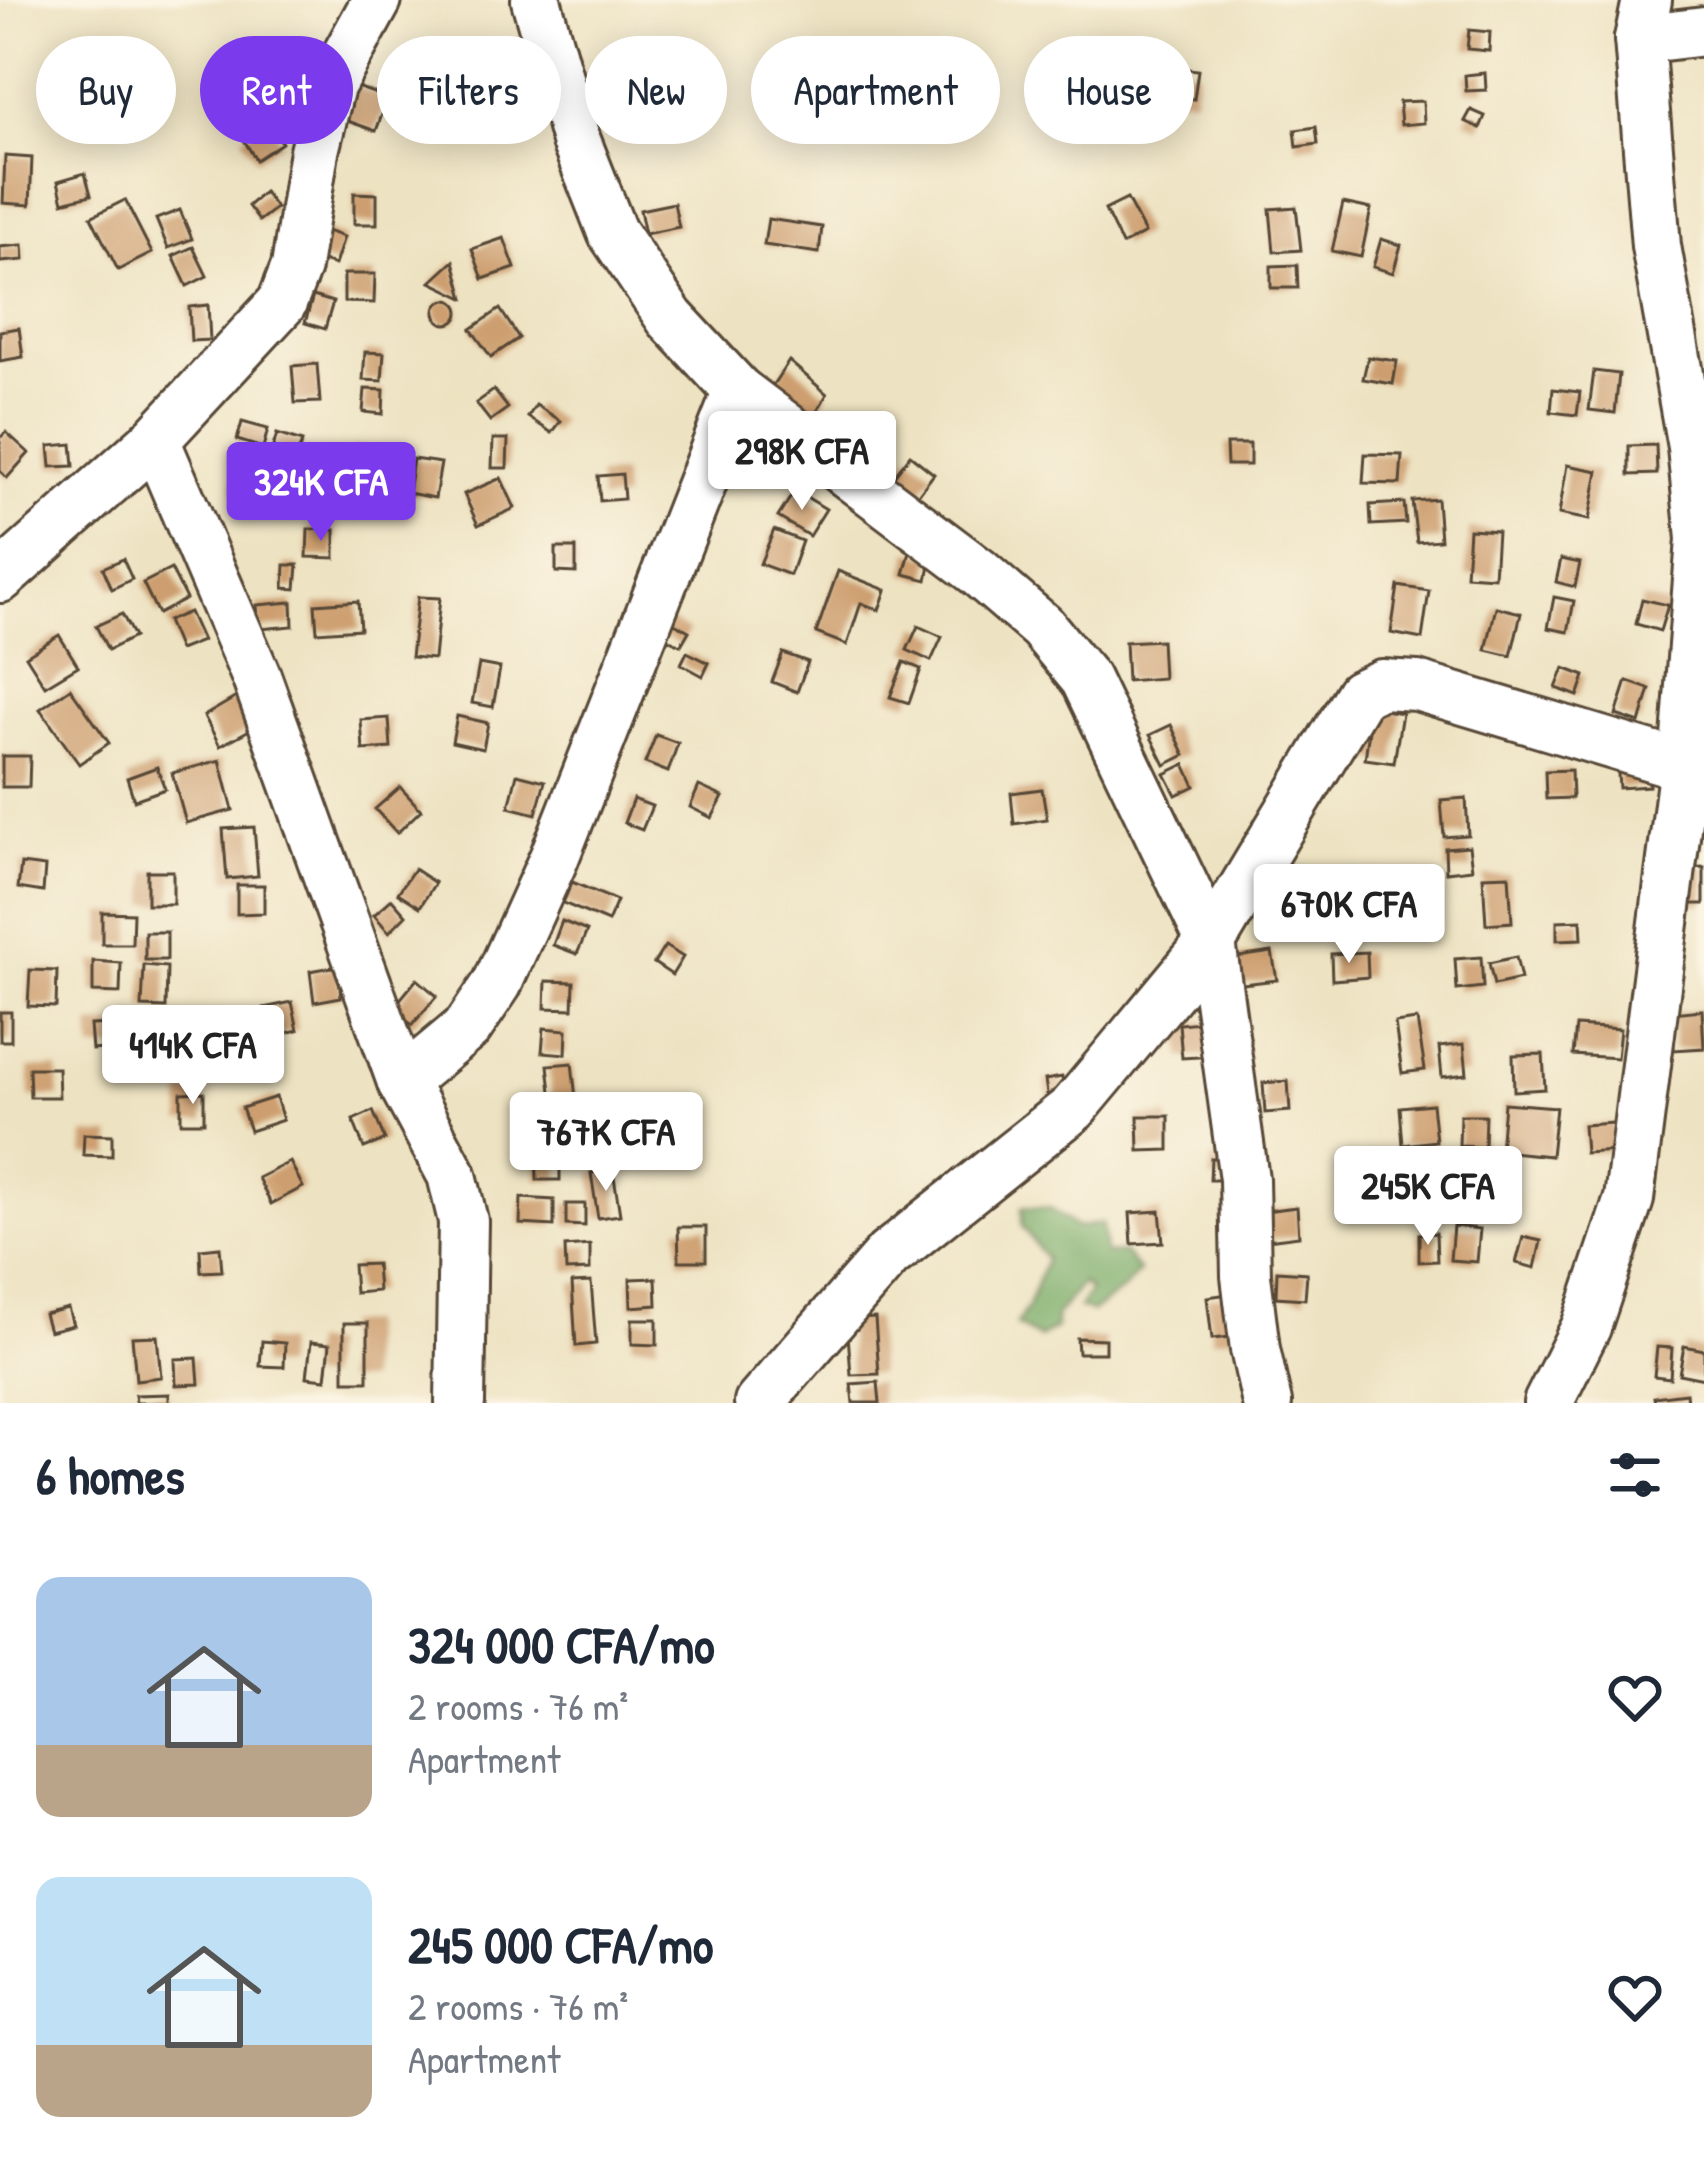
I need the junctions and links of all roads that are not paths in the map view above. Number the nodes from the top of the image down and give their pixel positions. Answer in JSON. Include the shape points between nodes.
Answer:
{"nodes":[{"id":1,"x":377,"y":0,"type":"edge"},
{"id":2,"x":536,"y":0,"type":"edge"},
{"id":3,"x":1644,"y":20,"type":"edge"},
{"id":4,"x":1704,"y":31,"type":"edge"},
{"id":5,"x":738,"y":391,"type":"junction"},
{"id":6,"x":155,"y":440,"type":"junction"},
{"id":7,"x":0,"y":578,"type":"edge"},
{"id":8,"x":1694,"y":768,"type":"edge"},
{"id":9,"x":1210,"y":942,"type":"junction"},
{"id":10,"x":402,"y":1082,"type":"junction"},
{"id":11,"x":460,"y":1403,"type":"edge"},
{"id":12,"x":759,"y":1403,"type":"edge"},
{"id":13,"x":1267,"y":1403,"type":"edge"},
{"id":14,"x":1548,"y":1403,"type":"edge"}],
"edges":[{"from":1,"to":6,"type":"street","via":[[330,86],[282,303]]},
{"from":2,"to":5,"type":"street","via":[[612,232],[670,318]]},
{"from":3,"to":4,"type":"street"},
{"from":3,"to":8,"type":"street","via":[[1656,246],[1701,539]]},
{"from":5,"to":9,"type":"street","via":[[977,571],[1056,644],[1085,679]]},
{"from":5,"to":10,"type":"street","via":[[497,984],[468,1027]]},
{"from":6,"to":7,"type":"street"},
{"from":6,"to":10,"type":"street","via":[[256,676]]},
{"from":8,"to":9,"type":"street","via":[[1417,686],[1382,684],[1360,694],[1344,718]]},
{"from":8,"to":14,"type":"street","via":[[1629,1199],[1586,1327]]},
{"from":9,"to":12,"type":"street","via":[[1073,1108],[888,1256]]},
{"from":9,"to":13,"type":"street"},
{"from":10,"to":11,"type":"street","via":[[452,1174],[463,1221]]}]}
